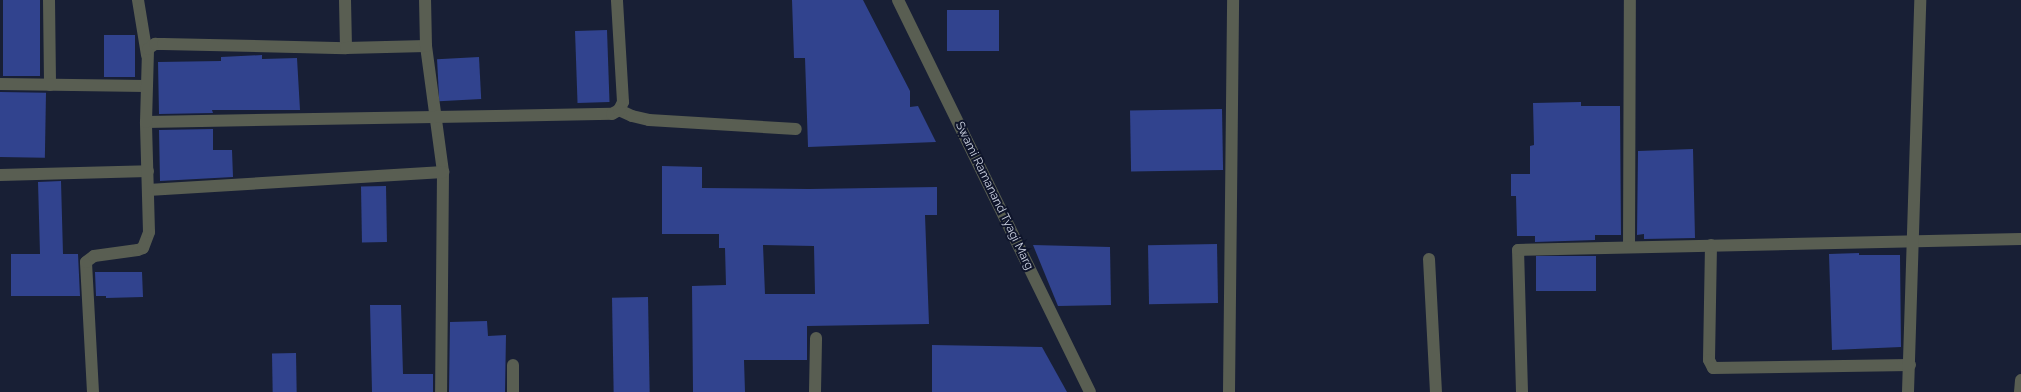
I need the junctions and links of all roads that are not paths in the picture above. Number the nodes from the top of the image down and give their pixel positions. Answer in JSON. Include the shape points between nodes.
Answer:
{"nodes":[{"id":1,"x":49,"y":0,"type":"edge"},
{"id":2,"x":138,"y":0,"type":"edge"},
{"id":3,"x":345,"y":0,"type":"edge"},
{"id":4,"x":425,"y":0,"type":"edge"},
{"id":5,"x":617,"y":0,"type":"edge"},
{"id":6,"x":898,"y":0,"type":"edge"},
{"id":7,"x":1233,"y":0,"type":"edge"},
{"id":8,"x":1630,"y":0,"type":"edge"},
{"id":9,"x":1920,"y":0,"type":"edge"},
{"id":10,"x":426,"y":46,"type":"junction"},
{"id":11,"x":346,"y":48,"type":"junction"},
{"id":12,"x":147,"y":55,"type":"junction"},
{"id":13,"x":0,"y":84,"type":"edge"},
{"id":14,"x":50,"y":85,"type":"junction"},
{"id":15,"x":146,"y":86,"type":"junction"},
{"id":16,"x":619,"y":110,"type":"junction"},
{"id":17,"x":437,"y":118,"type":"junction"},
{"id":18,"x":146,"y":122,"type":"junction"},
{"id":19,"x":796,"y":129,"type":"dead end"},
{"id":20,"x":148,"y":171,"type":"junction"},
{"id":21,"x":443,"y":172,"type":"junction"},
{"id":22,"x":0,"y":175,"type":"edge"},
{"id":23,"x":148,"y":190,"type":"junction"},
{"id":24,"x":2021,"y":239,"type":"edge"},
{"id":25,"x":1914,"y":240,"type":"junction"},
{"id":26,"x":1711,"y":245,"type":"junction"},
{"id":27,"x":1629,"y":247,"type":"junction"},
{"id":28,"x":1429,"y":259,"type":"dead end"},
{"id":29,"x":816,"y":338,"type":"dead end"},
{"id":30,"x":513,"y":365,"type":"dead end"},
{"id":31,"x":1910,"y":365,"type":"junction"},
{"id":32,"x":2021,"y":380,"type":"edge"},
{"id":33,"x":93,"y":392,"type":"edge"},
{"id":34,"x":441,"y":392,"type":"edge"},
{"id":35,"x":513,"y":392,"type":"edge"},
{"id":36,"x":815,"y":392,"type":"edge"},
{"id":37,"x":1090,"y":392,"type":"edge"},
{"id":38,"x":1229,"y":392,"type":"edge"},
{"id":39,"x":1436,"y":392,"type":"edge"},
{"id":40,"x":1522,"y":392,"type":"edge"},
{"id":41,"x":1908,"y":392,"type":"edge"},
{"id":42,"x":2020,"y":392,"type":"edge"}],
"edges":[{"from":1,"to":14,"type":"street"},
{"from":2,"to":12,"type":"street"},
{"from":3,"to":11,"type":"street"},
{"from":4,"to":10,"type":"street"},
{"from":5,"to":16,"type":"street","via":[[623,97]]},
{"from":6,"to":37,"type":"street","name":"Swami Ramanand Tyagi Marg"},
{"from":7,"to":38,"type":"street"},
{"from":8,"to":27,"type":"street"},
{"from":9,"to":25,"type":"street"},
{"from":10,"to":11,"type":"street"},
{"from":10,"to":17,"type":"street"},
{"from":11,"to":12,"type":"street","via":[[154,44]]},
{"from":12,"to":15,"type":"street"},
{"from":13,"to":14,"type":"street"},
{"from":14,"to":15,"type":"street"},
{"from":15,"to":18,"type":"street"},
{"from":16,"to":17,"type":"street","via":[[612,114]]},
{"from":16,"to":19,"type":"street","via":[[649,120]]},
{"from":17,"to":18,"type":"street"},
{"from":17,"to":21,"type":"street"},
{"from":18,"to":20,"type":"street"},
{"from":20,"to":22,"type":"street"},
{"from":20,"to":23,"type":"street"},
{"from":21,"to":23,"type":"street"},
{"from":21,"to":34,"type":"street"},
{"from":23,"to":33,"type":"street","via":[[149,232],[143,248],[94,256],[86,262]]},
{"from":24,"to":25,"type":"street"},
{"from":25,"to":26,"type":"street"},
{"from":25,"to":31,"type":"street"},
{"from":26,"to":27,"type":"street"},
{"from":26,"to":31,"type":"street","via":[[1709,360],[1713,368]]},
{"from":27,"to":40,"type":"street","via":[[1518,250]]},
{"from":28,"to":39,"type":"street"},
{"from":29,"to":36,"type":"street"},
{"from":30,"to":35,"type":"street"},
{"from":31,"to":41,"type":"street"},
{"from":32,"to":42,"type":"street"}]}
